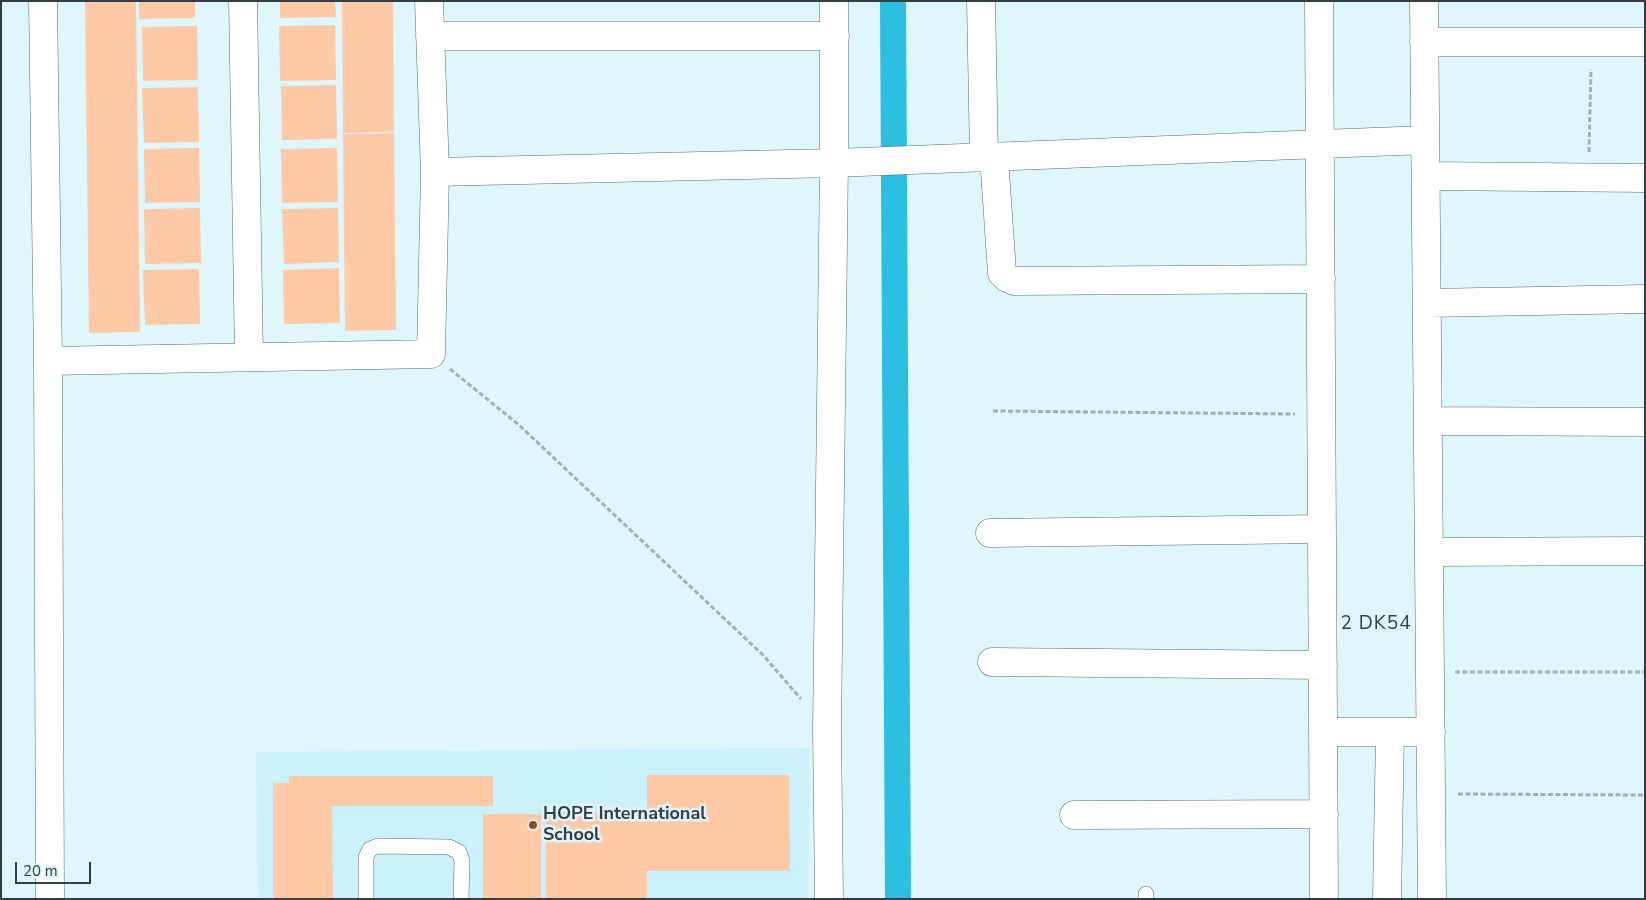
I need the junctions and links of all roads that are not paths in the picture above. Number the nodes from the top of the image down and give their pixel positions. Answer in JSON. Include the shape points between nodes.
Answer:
{"nodes":[{"id":1,"x":43,"y":1,"type":"edge"},
{"id":2,"x":243,"y":1,"type":"edge"},
{"id":3,"x":428,"y":1,"type":"edge"},
{"id":4,"x":834,"y":1,"type":"edge"},
{"id":5,"x":981,"y":1,"type":"edge"},
{"id":6,"x":1319,"y":1,"type":"edge"},
{"id":7,"x":1424,"y":1,"type":"edge"},
{"id":8,"x":430,"y":36,"type":"junction"},
{"id":9,"x":835,"y":36,"type":"junction"},
{"id":10,"x":1424,"y":42,"type":"junction"},
{"id":11,"x":1645,"y":42,"type":"edge"},
{"id":12,"x":1425,"y":140,"type":"junction"},
{"id":13,"x":1320,"y":144,"type":"junction"},
{"id":14,"x":989,"y":158,"type":"junction"},
{"id":15,"x":834,"y":163,"type":"junction"},
{"id":16,"x":435,"y":172,"type":"junction"},
{"id":17,"x":1426,"y":176,"type":"junction"},
{"id":18,"x":1645,"y":178,"type":"edge"},
{"id":19,"x":1320,"y":279,"type":"junction"},
{"id":20,"x":1645,"y":298,"type":"edge"},
{"id":21,"x":1427,"y":302,"type":"junction"},
{"id":22,"x":249,"y":357,"type":"junction"},
{"id":23,"x":48,"y":360,"type":"junction"},
{"id":24,"x":1428,"y":421,"type":"junction"},
{"id":25,"x":1645,"y":422,"type":"edge"},
{"id":26,"x":1322,"y":529,"type":"junction"},
{"id":27,"x":990,"y":533,"type":"dead end"},
{"id":28,"x":1645,"y":551,"type":"edge"},
{"id":29,"x":1429,"y":552,"type":"junction"},
{"id":30,"x":992,"y":662,"type":"dead end"},
{"id":31,"x":1323,"y":665,"type":"junction"},
{"id":32,"x":1323,"y":732,"type":"junction"},
{"id":33,"x":1390,"y":732,"type":"junction"},
{"id":34,"x":1431,"y":732,"type":"junction"},
{"id":35,"x":1324,"y":814,"type":"junction"},
{"id":36,"x":1074,"y":815,"type":"dead end"},
{"id":37,"x":50,"y":899,"type":"edge"},
{"id":38,"x":366,"y":899,"type":"edge"},
{"id":39,"x":461,"y":899,"type":"edge"},
{"id":40,"x":828,"y":899,"type":"edge"},
{"id":41,"x":1324,"y":899,"type":"edge"},
{"id":42,"x":1387,"y":899,"type":"edge"},
{"id":43,"x":1432,"y":899,"type":"edge"}],
"edges":[{"from":1,"to":23,"type":"street"},
{"from":2,"to":22,"type":"street"},
{"from":3,"to":8,"type":"street"},
{"from":4,"to":9,"type":"street"},
{"from":5,"to":14,"type":"street"},
{"from":6,"to":13,"type":"street"},
{"from":7,"to":10,"type":"street"},
{"from":8,"to":9,"type":"street"},
{"from":8,"to":16,"type":"street"},
{"from":9,"to":15,"type":"street"},
{"from":10,"to":11,"type":"street"},
{"from":10,"to":12,"type":"street"},
{"from":12,"to":13,"type":"street"},
{"from":12,"to":17,"type":"street"},
{"from":13,"to":14,"type":"street"},
{"from":13,"to":19,"type":"street"},
{"from":14,"to":15,"type":"street"},
{"from":14,"to":19,"type":"street","via":[[1002,273],[1014,281]]},
{"from":15,"to":16,"type":"street"},
{"from":15,"to":40,"type":"street"},
{"from":16,"to":22,"type":"street","via":[[431,354]]},
{"from":17,"to":18,"type":"street"},
{"from":17,"to":21,"type":"street"},
{"from":19,"to":26,"type":"street"},
{"from":20,"to":21,"type":"street"},
{"from":21,"to":24,"type":"street"},
{"from":22,"to":23,"type":"street"},
{"from":23,"to":37,"type":"street"},
{"from":24,"to":25,"type":"street"},
{"from":24,"to":29,"type":"street"},
{"from":26,"to":27,"type":"street"},
{"from":26,"to":31,"type":"street"},
{"from":28,"to":29,"type":"street"},
{"from":29,"to":34,"type":"street"},
{"from":30,"to":31,"type":"street"},
{"from":31,"to":32,"type":"street"},
{"from":32,"to":33,"type":"street"},
{"from":32,"to":35,"type":"street"},
{"from":33,"to":34,"type":"street"},
{"from":33,"to":42,"type":"street"},
{"from":34,"to":43,"type":"street"},
{"from":35,"to":36,"type":"street"},
{"from":35,"to":41,"type":"street"},
{"from":38,"to":39,"type":"lane","via":[[366,857],[370,849],[378,846],[449,848],[459,852],[462,860]]}]}
